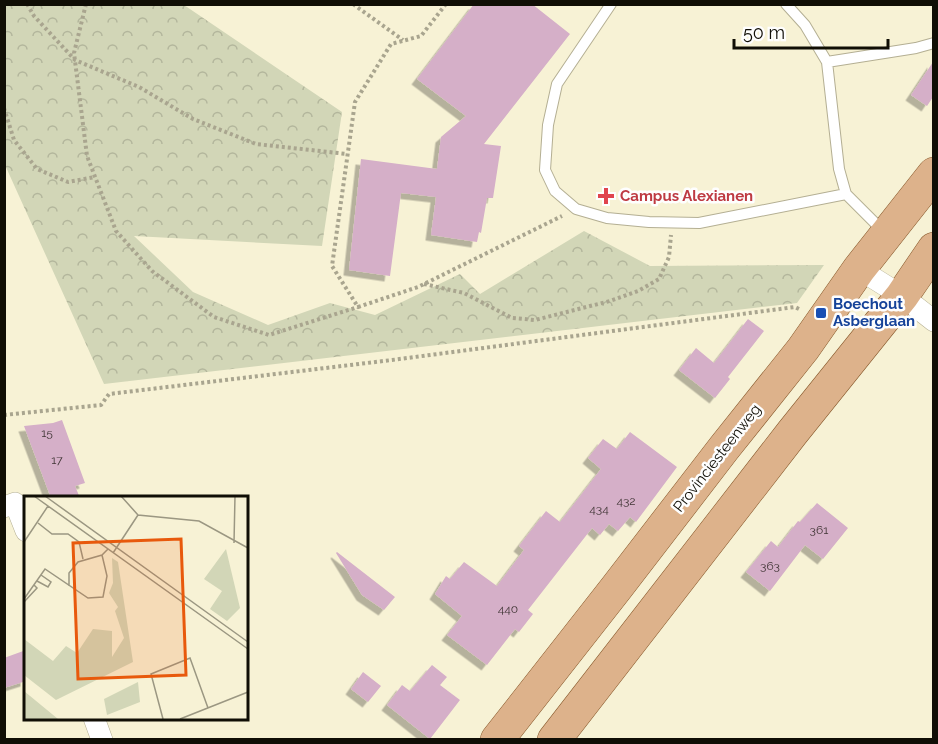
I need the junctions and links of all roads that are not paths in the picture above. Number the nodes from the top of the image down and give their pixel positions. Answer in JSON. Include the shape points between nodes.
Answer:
{"nodes":[{"id":1,"x":611,"y":4,"type":"edge"},
{"id":2,"x":786,"y":4,"type":"edge"},
{"id":3,"x":933,"y":43,"type":"edge"},
{"id":4,"x":826,"y":62,"type":"junction"},
{"id":5,"x":933,"y":174,"type":"edge"},
{"id":6,"x":846,"y":195,"type":"junction"},
{"id":7,"x":886,"y":235,"type":"junction"},
{"id":8,"x":933,"y":249,"type":"edge"},
{"id":9,"x":859,"y":270,"type":"junction"},
{"id":10,"x":902,"y":296,"type":"junction"},
{"id":11,"x":933,"y":321,"type":"edge"},
{"id":12,"x":4,"y":507,"type":"edge"},
{"id":13,"x":24,"y":526,"type":"edge"},
{"id":14,"x":95,"y":720,"type":"edge"},
{"id":15,"x":102,"y":740,"type":"edge"},
{"id":16,"x":497,"y":740,"type":"edge"},
{"id":17,"x":554,"y":740,"type":"edge"}],
"edges":[{"from":1,"to":6,"type":"lane","via":[[557,84],[548,125],[545,170],[555,191],[576,209],[607,218],[699,223]]},
{"from":2,"to":4,"type":"lane","via":[[805,25]]},
{"from":3,"to":4,"type":"lane"},
{"from":4,"to":6,"type":"lane","via":[[839,169]]},
{"from":5,"to":7,"type":"main road","name":"Provinciesteenweg"},
{"from":6,"to":7,"type":"lane"},
{"from":7,"to":9,"type":"main road","name":"Provinciesteenweg"},
{"from":8,"to":10,"type":"main road"},
{"from":9,"to":10,"type":"street"},
{"from":9,"to":16,"type":"main road","name":"Provinciesteenweg"},
{"from":10,"to":11,"type":"street"},
{"from":10,"to":17,"type":"main road"},
{"from":12,"to":13,"type":"street","via":[[15,503]]},
{"from":14,"to":15,"type":"street"}]}
